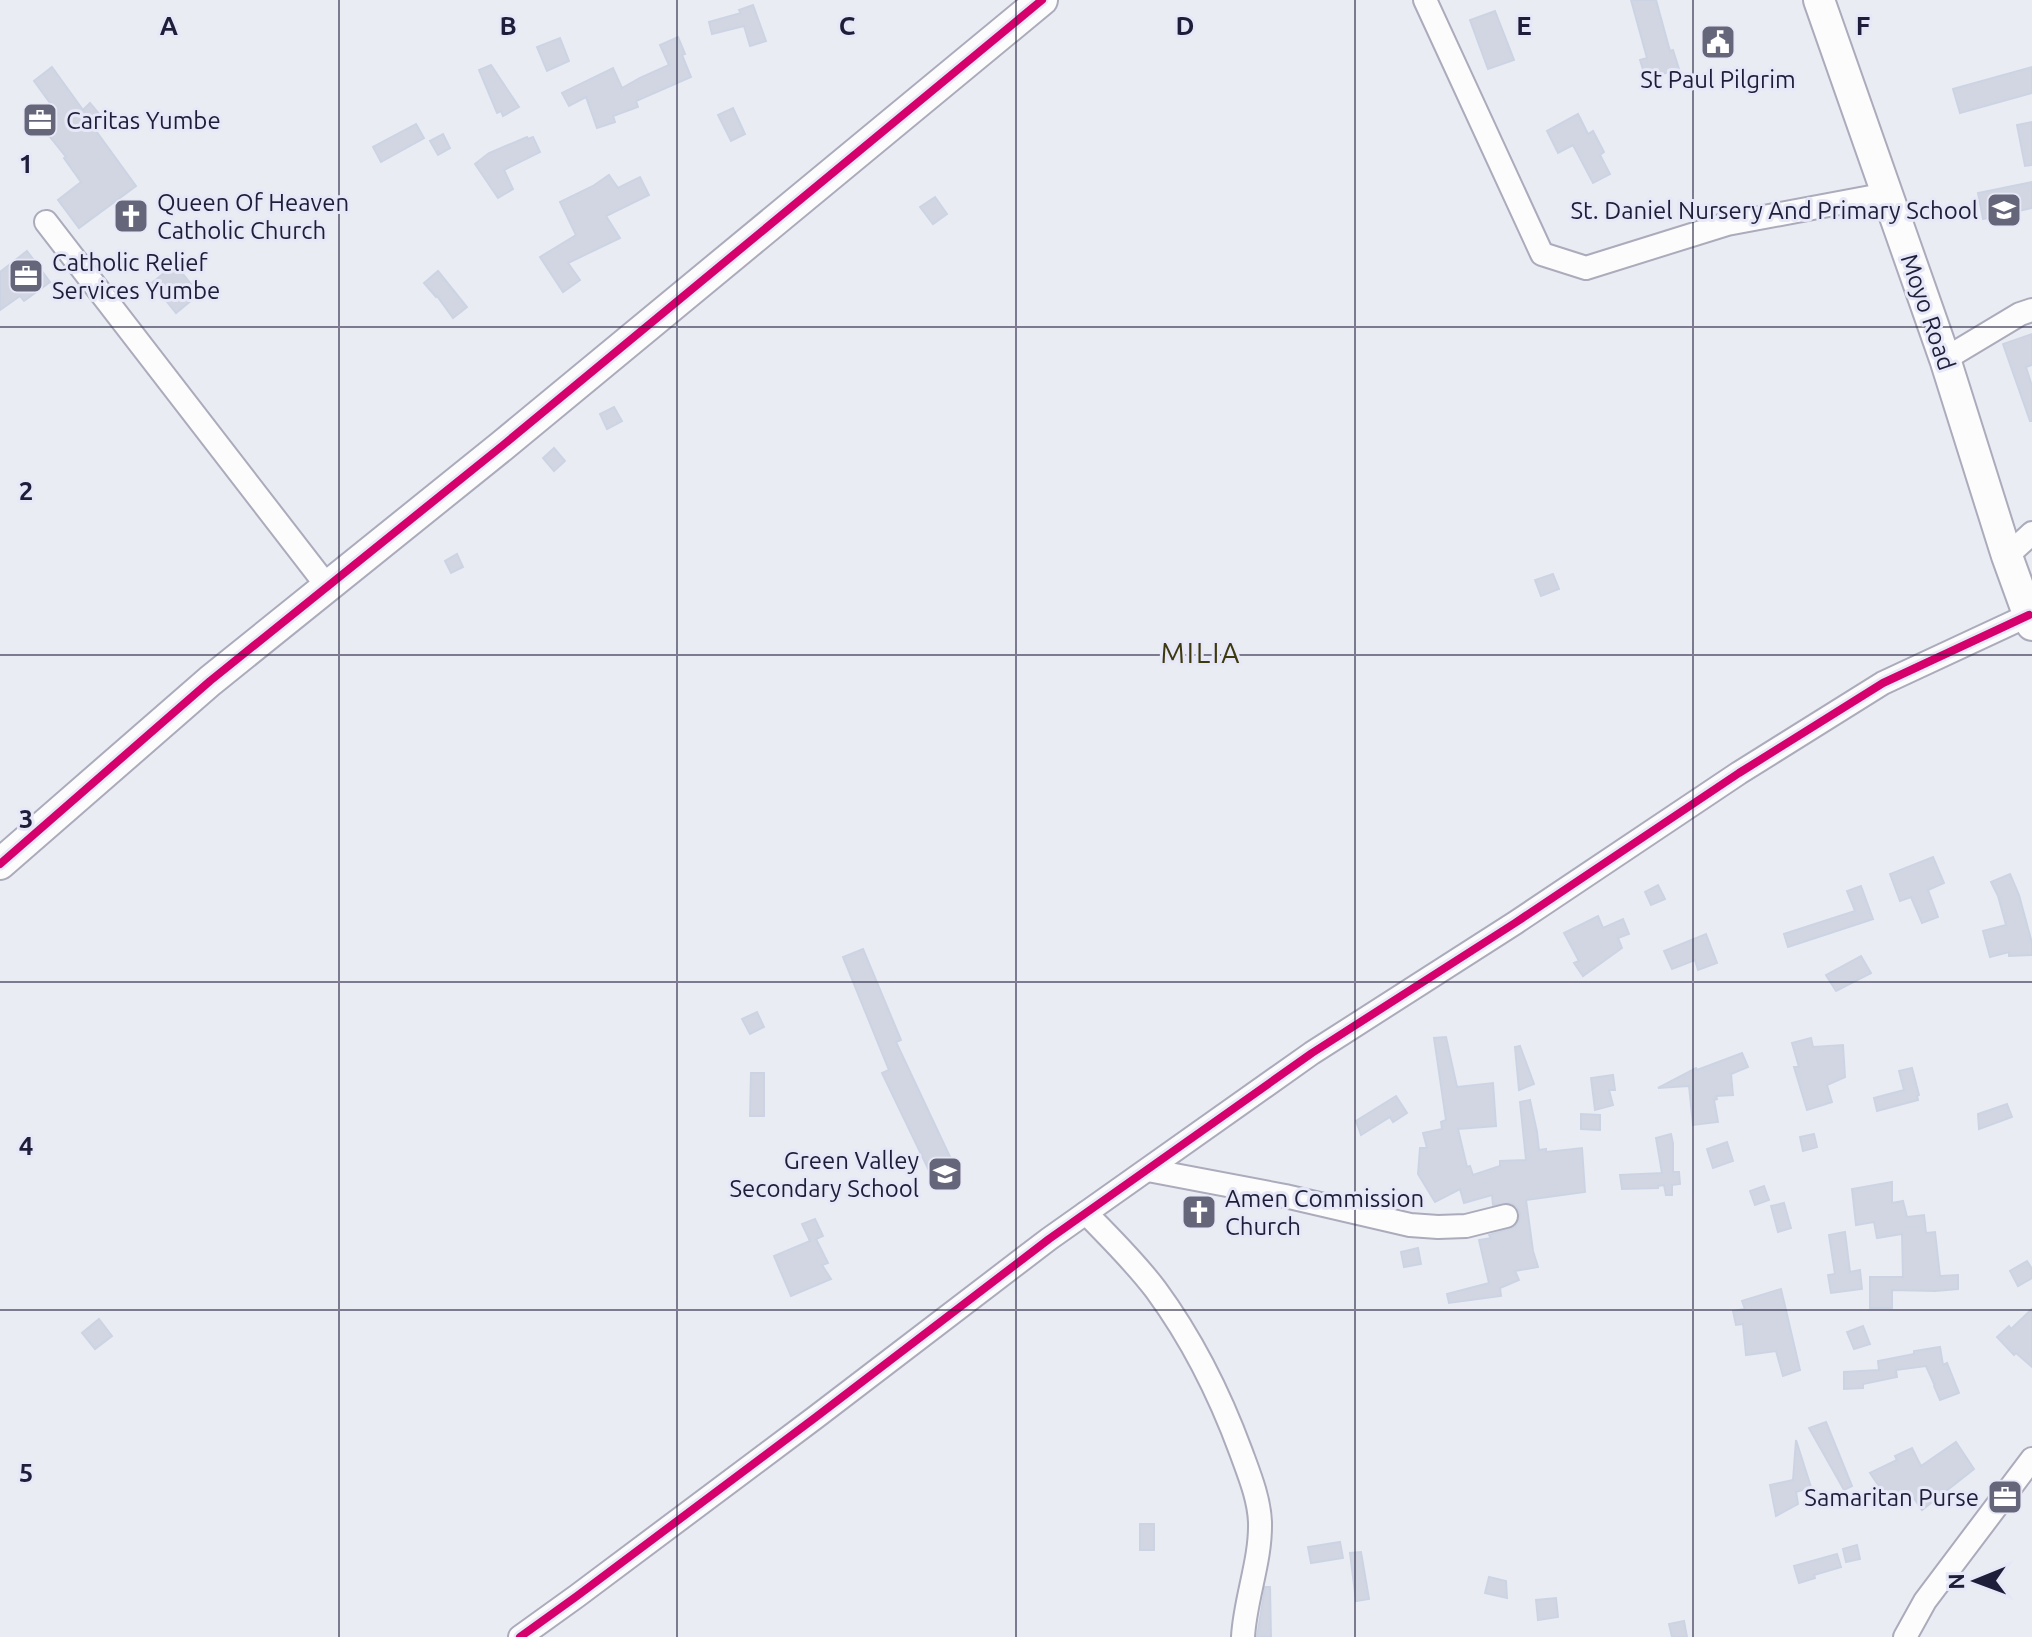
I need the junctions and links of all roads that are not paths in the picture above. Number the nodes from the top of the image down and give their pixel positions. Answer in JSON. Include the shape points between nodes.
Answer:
{"nodes":[{"id":1,"x":1042,"y":0,"type":"edge"},
{"id":2,"x":1425,"y":0,"type":"edge"},
{"id":3,"x":1819,"y":0,"type":"edge"},
{"id":4,"x":1887,"y":194,"type":"junction"},
{"id":5,"x":46,"y":222,"type":"dead end"},
{"id":6,"x":2032,"y":310,"type":"edge"},
{"id":7,"x":1945,"y":359,"type":"junction"},
{"id":8,"x":2032,"y":533,"type":"edge"},
{"id":9,"x":2007,"y":556,"type":"junction"},
{"id":10,"x":327,"y":586,"type":"junction"},
{"id":11,"x":2030,"y":620,"type":"edge"},
{"id":12,"x":0,"y":864,"type":"edge"},
{"id":13,"x":1148,"y":1170,"type":"junction"},
{"id":14,"x":1086,"y":1213,"type":"junction"},
{"id":15,"x":1506,"y":1216,"type":"dead end"},
{"id":16,"x":2032,"y":1459,"type":"edge"},
{"id":17,"x":520,"y":1637,"type":"edge"},
{"id":18,"x":1243,"y":1637,"type":"edge"},
{"id":19,"x":1905,"y":1637,"type":"edge"}],
"edges":[{"from":1,"to":10,"type":"street"},
{"from":2,"to":4,"type":"street","via":[[1542,254],[1586,268],[1727,224]]},
{"from":3,"to":4,"type":"street","name":"Moyo Road"},
{"from":4,"to":7,"type":"street","name":"Moyo Road"},
{"from":5,"to":10,"type":"street"},
{"from":6,"to":7,"type":"street"},
{"from":7,"to":9,"type":"street","name":"Moyo Road"},
{"from":8,"to":9,"type":"street"},
{"from":9,"to":11,"type":"street","name":"Moyo Road"},
{"from":10,"to":12,"type":"street"},
{"from":11,"to":13,"type":"street","via":[[1883,683],[1312,1053]]},
{"from":13,"to":14,"type":"street"},
{"from":13,"to":15,"type":"street","via":[[1410,1225],[1466,1226]]},
{"from":14,"to":17,"type":"street"},
{"from":14,"to":18,"type":"street","via":[[1156,1290],[1195,1352],[1235,1434],[1260,1524]]},
{"from":16,"to":19,"type":"street","via":[[1925,1601]]}]}
